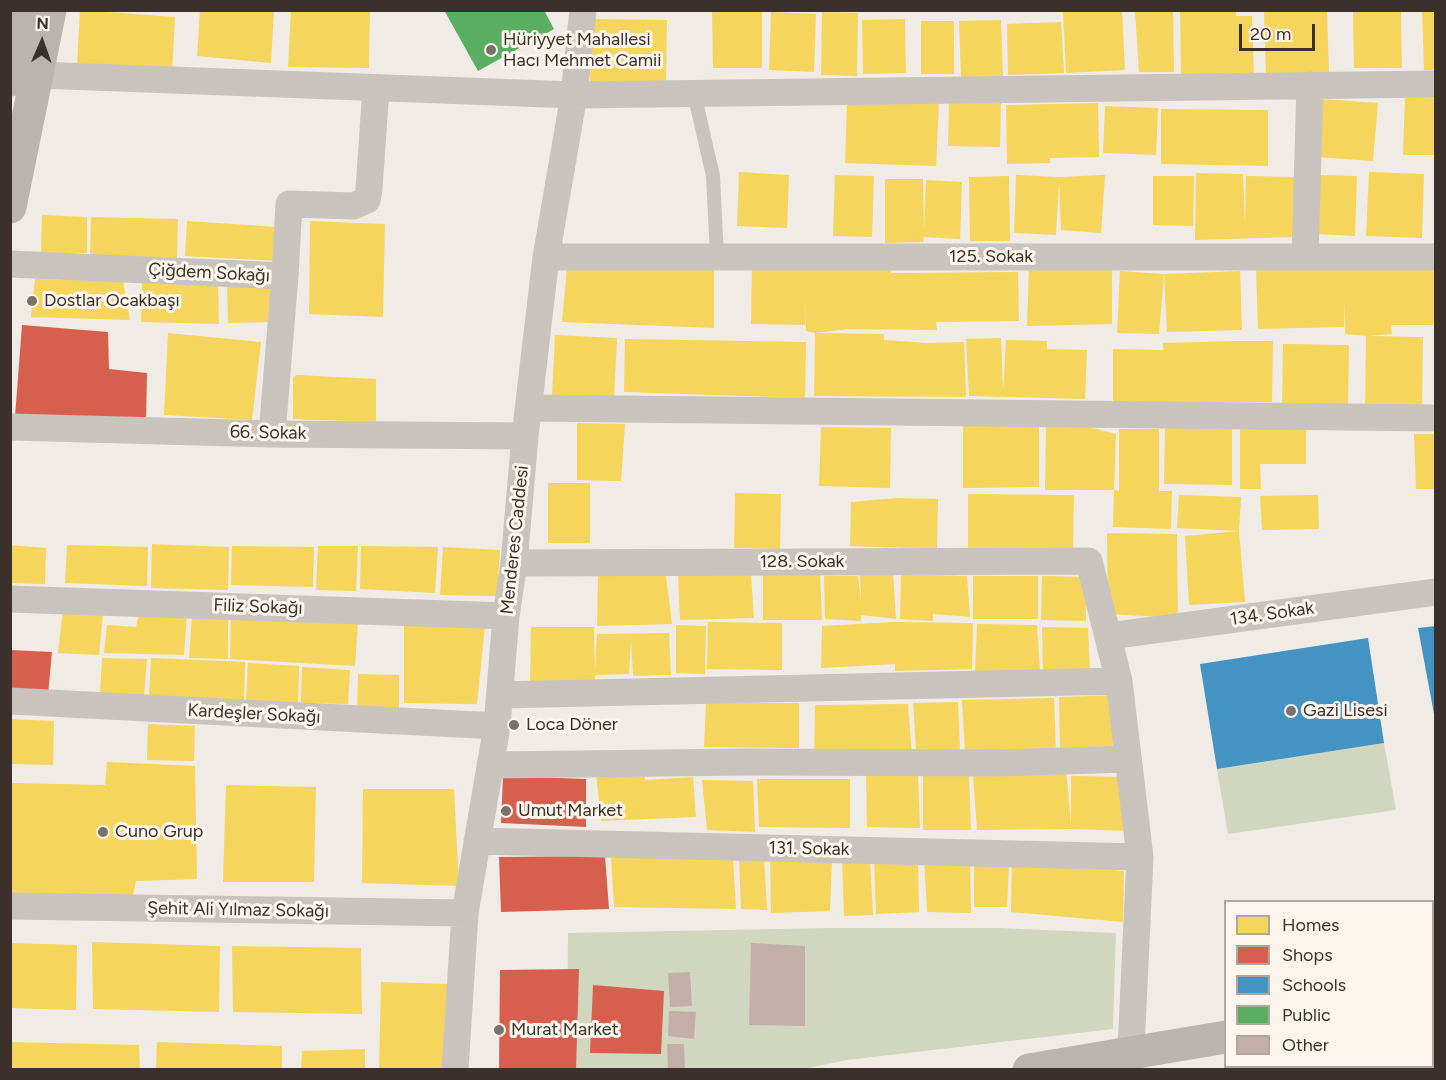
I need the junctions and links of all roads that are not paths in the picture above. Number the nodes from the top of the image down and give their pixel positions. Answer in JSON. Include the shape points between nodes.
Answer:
{"nodes":[{"id":1,"x":26,"y":10,"type":"edge"},
{"id":2,"x":50,"y":10,"type":"edge"},
{"id":3,"x":583,"y":10,"type":"edge"},
{"id":4,"x":19,"y":65,"type":"edge"},
{"id":5,"x":1436,"y":84,"type":"edge"},
{"id":6,"x":1310,"y":85,"type":"junction"},
{"id":7,"x":376,"y":88,"type":"junction"},
{"id":8,"x":694,"y":93,"type":"junction"},
{"id":9,"x":574,"y":95,"type":"junction"},
{"id":10,"x":10,"y":207,"type":"edge"},
{"id":11,"x":546,"y":257,"type":"junction"},
{"id":12,"x":717,"y":257,"type":"junction"},
{"id":13,"x":1305,"y":257,"type":"junction"},
{"id":14,"x":1436,"y":257,"type":"edge"},
{"id":15,"x":10,"y":264,"type":"edge"},
{"id":16,"x":285,"y":276,"type":"junction"},
{"id":17,"x":529,"y":408,"type":"junction"},
{"id":18,"x":1436,"y":418,"type":"edge"},
{"id":19,"x":10,"y":427,"type":"edge"},
{"id":20,"x":272,"y":434,"type":"junction"},
{"id":21,"x":525,"y":436,"type":"junction"},
{"id":22,"x":514,"y":563,"type":"junction"},
{"id":23,"x":1436,"y":592,"type":"edge"},
{"id":24,"x":10,"y":599,"type":"edge"},
{"id":25,"x":506,"y":616,"type":"junction"},
{"id":26,"x":1108,"y":636,"type":"junction"},
{"id":27,"x":1119,"y":681,"type":"junction"},
{"id":28,"x":500,"y":695,"type":"junction"},
{"id":29,"x":10,"y":702,"type":"edge"},
{"id":30,"x":497,"y":726,"type":"junction"},
{"id":31,"x":1128,"y":759,"type":"junction"},
{"id":32,"x":490,"y":765,"type":"junction"},
{"id":33,"x":477,"y":841,"type":"junction"},
{"id":34,"x":1140,"y":857,"type":"junction"},
{"id":35,"x":10,"y":906,"type":"edge"},
{"id":36,"x":465,"y":913,"type":"junction"},
{"id":37,"x":1224,"y":1038,"type":"edge"},
{"id":38,"x":1130,"y":1061,"type":"edge"},
{"id":39,"x":455,"y":1070,"type":"edge"},
{"id":40,"x":1029,"y":1070,"type":"edge"}],
"edges":[{"from":1,"to":4,"type":"street"},
{"from":2,"to":4,"type":"street"},
{"from":3,"to":9,"type":"street","name":"Menderes Caddesi"},
{"from":4,"to":7,"type":"street"},
{"from":4,"to":10,"type":"street"},
{"from":5,"to":6,"type":"street"},
{"from":6,"to":8,"type":"street"},
{"from":6,"to":13,"type":"street"},
{"from":7,"to":9,"type":"street"},
{"from":7,"to":16,"type":"street","via":[[367,200],[354,207],[289,204]]},
{"from":8,"to":9,"type":"street"},
{"from":8,"to":12,"type":"lane","via":[[712,177]]},
{"from":9,"to":11,"type":"street","name":"Menderes Caddesi"},
{"from":11,"to":12,"type":"street","name":"125. Sokak"},
{"from":11,"to":17,"type":"street","name":"Menderes Caddesi"},
{"from":12,"to":13,"type":"street","name":"125. Sokak"},
{"from":13,"to":14,"type":"street","name":"125. Sokak"},
{"from":15,"to":16,"type":"street","name":"Çiğdem Sokağı"},
{"from":16,"to":20,"type":"street","name":"Çiğdem Sokağı"},
{"from":17,"to":18,"type":"street"},
{"from":17,"to":21,"type":"street","name":"Menderes Caddesi"},
{"from":19,"to":20,"type":"street","name":"66. Sokak"},
{"from":20,"to":21,"type":"street","name":"66. Sokak"},
{"from":21,"to":22,"type":"street","name":"Menderes Caddesi"},
{"from":22,"to":25,"type":"street","name":"Menderes Caddesi"},
{"from":22,"to":26,"type":"street","name":"128. Sokak","via":[[1089,561]]},
{"from":23,"to":26,"type":"street","name":"134. Sokak"},
{"from":24,"to":25,"type":"street","name":"Filiz Sokağı"},
{"from":25,"to":28,"type":"street","name":"Menderes Caddesi"},
{"from":26,"to":27,"type":"street"},
{"from":27,"to":28,"type":"street"},
{"from":27,"to":31,"type":"street"},
{"from":28,"to":30,"type":"street","name":"Menderes Caddesi"},
{"from":29,"to":30,"type":"street","name":"Kardeşler Sokağı"},
{"from":30,"to":32,"type":"street","name":"Menderes Caddesi"},
{"from":31,"to":32,"type":"street"},
{"from":31,"to":34,"type":"street"},
{"from":32,"to":33,"type":"street","name":"Menderes Caddesi"},
{"from":33,"to":34,"type":"street","name":"131. Sokak"},
{"from":33,"to":36,"type":"street","name":"Menderes Caddesi"},
{"from":34,"to":38,"type":"street"},
{"from":35,"to":36,"type":"street","name":"Şehit Ali Yılmaz Sokağı"},
{"from":36,"to":39,"type":"street","name":"Menderes Caddesi"},
{"from":37,"to":38,"type":"street"},
{"from":38,"to":40,"type":"street"}]}
